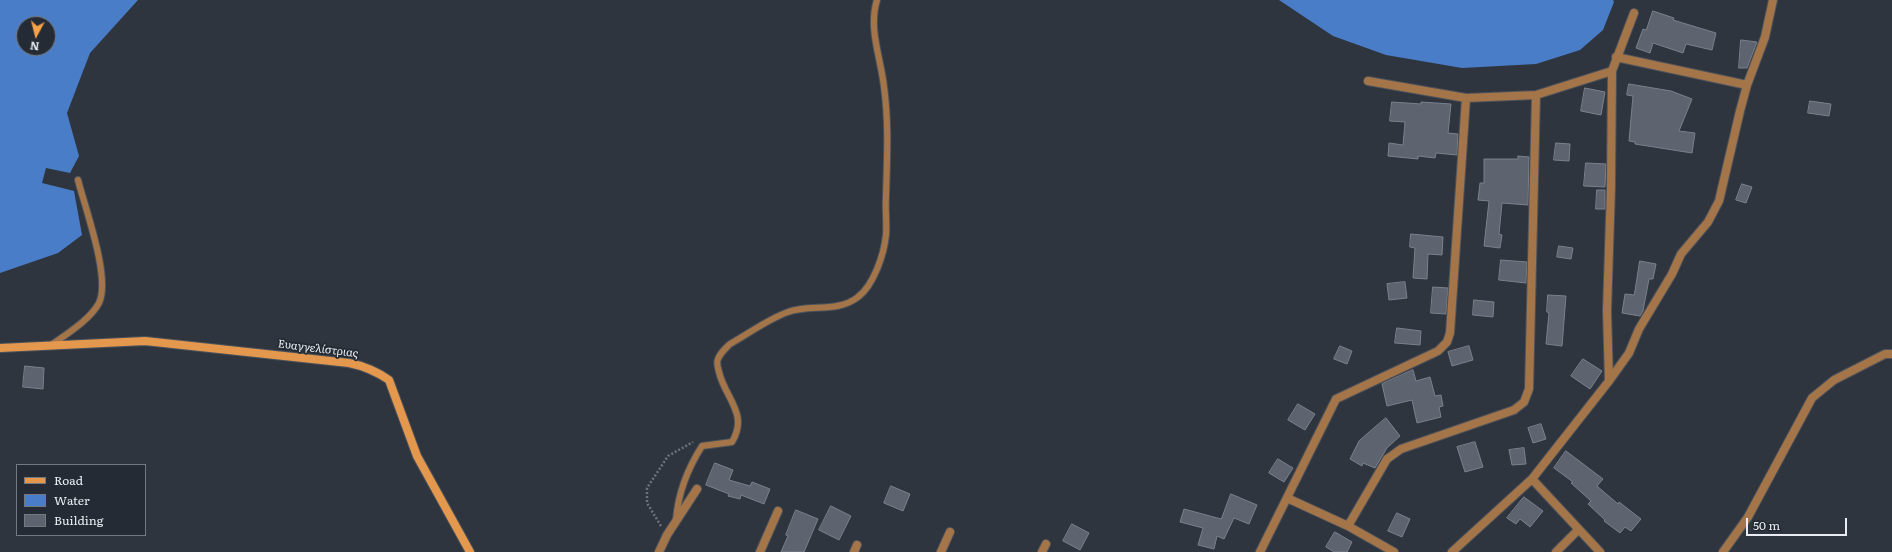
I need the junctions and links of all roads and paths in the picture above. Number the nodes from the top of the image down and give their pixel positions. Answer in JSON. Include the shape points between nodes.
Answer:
{"nodes":[{"id":1,"x":877,"y":0,"type":"edge"},
{"id":2,"x":1773,"y":0,"type":"edge"},
{"id":3,"x":1634,"y":13,"type":"dead end"},
{"id":4,"x":1616,"y":57,"type":"junction"},
{"id":5,"x":1612,"y":71,"type":"junction"},
{"id":6,"x":1368,"y":81,"type":"dead end"},
{"id":7,"x":1747,"y":85,"type":"junction"},
{"id":8,"x":1536,"y":95,"type":"junction"},
{"id":9,"x":1466,"y":98,"type":"junction"},
{"id":10,"x":78,"y":180,"type":"dead end"},
{"id":11,"x":50,"y":346,"type":"junction"},
{"id":12,"x":0,"y":348,"type":"edge"},
{"id":13,"x":1892,"y":354,"type":"edge"},
{"id":14,"x":1609,"y":382,"type":"junction"},
{"id":15,"x":707,"y":444,"type":"junction"},
{"id":16,"x":1532,"y":479,"type":"junction"},
{"id":17,"x":697,"y":489,"type":"dead end"},
{"id":18,"x":1287,"y":498,"type":"junction"},
{"id":19,"x":778,"y":511,"type":"dead end"},
{"id":20,"x":676,"y":520,"type":"junction"},
{"id":21,"x":1348,"y":526,"type":"junction"},
{"id":22,"x":1578,"y":530,"type":"junction"},
{"id":23,"x":950,"y":532,"type":"dead end"},
{"id":24,"x":667,"y":535,"type":"junction"},
{"id":25,"x":1046,"y":544,"type":"dead end"},
{"id":26,"x":470,"y":552,"type":"edge"},
{"id":27,"x":659,"y":552,"type":"edge"},
{"id":28,"x":760,"y":552,"type":"edge"},
{"id":29,"x":941,"y":552,"type":"edge"},
{"id":30,"x":1042,"y":552,"type":"edge"},
{"id":31,"x":1260,"y":552,"type":"edge"},
{"id":32,"x":1394,"y":552,"type":"edge"},
{"id":33,"x":1452,"y":552,"type":"edge"},
{"id":34,"x":1556,"y":552,"type":"edge"},
{"id":35,"x":1600,"y":552,"type":"edge"},
{"id":36,"x":1723,"y":552,"type":"edge"}],
"edges":[{"from":1,"to":15,"type":"lane","via":[[874,25],[884,86],[887,131],[886,235],[878,267],[869,286],[858,298],[842,305],[788,312],[730,344],[723,351],[717,365],[721,382],[739,421],[738,432],[732,442]]},
{"from":2,"to":7,"type":"street","via":[[1765,38]]},
{"from":3,"to":4,"type":"street"},
{"from":4,"to":5,"type":"street"},
{"from":4,"to":7,"type":"street"},
{"from":5,"to":8,"type":"street"},
{"from":5,"to":14,"type":"street","via":[[1607,311]]},
{"from":6,"to":9,"type":"street"},
{"from":7,"to":14,"type":"street","via":[[1719,201],[1708,222],[1681,254],[1639,329],[1629,353]]},
{"from":8,"to":9,"type":"street"},
{"from":8,"to":21,"type":"street","via":[[1529,389],[1524,402],[1514,410],[1402,449],[1387,459]]},
{"from":9,"to":18,"type":"street","via":[[1450,333],[1447,342],[1438,351],[1336,399]]},
{"from":10,"to":11,"type":"lane","via":[[103,280],[99,303],[85,320]]},
{"from":11,"to":12,"type":"street","name":"Ευαγγελίστριας"},
{"from":11,"to":26,"type":"street","name":"Ευαγγελίστριας","via":[[145,341],[349,363],[379,372],[389,380],[417,456]]},
{"from":13,"to":36,"type":"street","via":[[1885,354],[1834,380],[1812,398],[1748,517]]},
{"from":14,"to":16,"type":"street"},
{"from":15,"to":20,"type":"lane","via":[[702,446],[687,475],[677,507]]},
{"from":15,"to":24,"type":"path","via":[[692,442],[668,456],[647,488],[647,503]]},
{"from":16,"to":22,"type":"street"},
{"from":16,"to":33,"type":"street"},
{"from":17,"to":20,"type":"street"},
{"from":18,"to":21,"type":"street"},
{"from":18,"to":31,"type":"street"},
{"from":19,"to":28,"type":"street"},
{"from":20,"to":24,"type":"street"},
{"from":21,"to":32,"type":"street"},
{"from":22,"to":34,"type":"street"},
{"from":22,"to":35,"type":"street"},
{"from":23,"to":29,"type":"street"},
{"from":24,"to":27,"type":"street"},
{"from":25,"to":30,"type":"street"}]}
